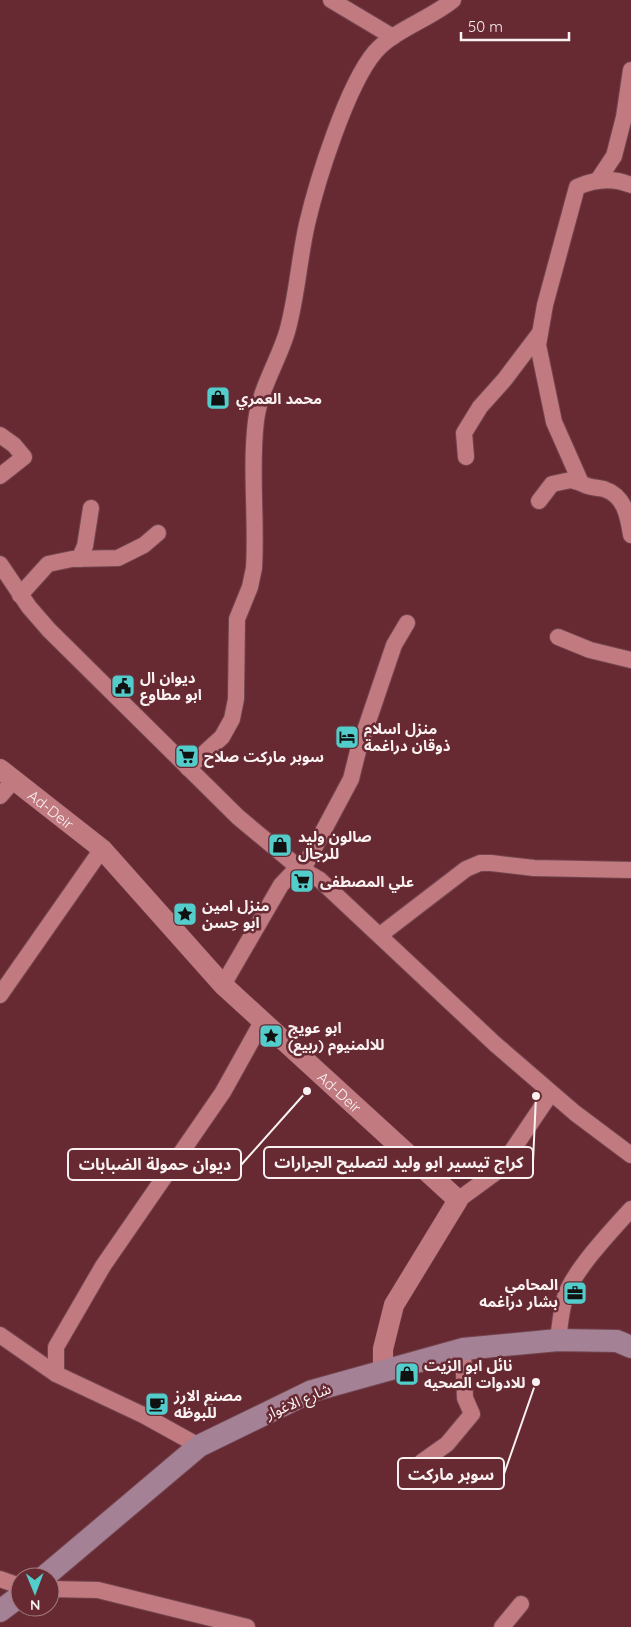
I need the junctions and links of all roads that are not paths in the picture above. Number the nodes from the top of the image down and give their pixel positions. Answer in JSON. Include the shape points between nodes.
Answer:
{"nodes":[{"id":1,"x":331,"y":0,"type":"edge"},
{"id":2,"x":453,"y":0,"type":"edge"},
{"id":3,"x":393,"y":37,"type":"junction"},
{"id":4,"x":631,"y":70,"type":"edge"},
{"id":5,"x":598,"y":180,"type":"junction"},
{"id":6,"x":631,"y":185,"type":"edge"},
{"id":7,"x":539,"y":334,"type":"junction"},
{"id":8,"x":0,"y":435,"type":"edge"},
{"id":9,"x":466,"y":457,"type":"dead end"},
{"id":10,"x":0,"y":476,"type":"edge"},
{"id":11,"x":581,"y":482,"type":"junction"},
{"id":12,"x":539,"y":501,"type":"dead end"},
{"id":13,"x":91,"y":508,"type":"dead end"},
{"id":14,"x":158,"y":533,"type":"dead end"},
{"id":15,"x":631,"y":535,"type":"edge"},
{"id":16,"x":79,"y":559,"type":"junction"},
{"id":17,"x":0,"y":564,"type":"edge"},
{"id":18,"x":20,"y":595,"type":"junction"},
{"id":19,"x":407,"y":623,"type":"dead end"},
{"id":20,"x":558,"y":637,"type":"dead end"},
{"id":21,"x":631,"y":660,"type":"edge"},
{"id":22,"x":188,"y":768,"type":"junction"},
{"id":23,"x":7,"y":774,"type":"edge"},
{"id":24,"x":0,"y":796,"type":"edge"},
{"id":25,"x":102,"y":849,"type":"junction"},
{"id":26,"x":300,"y":868,"type":"junction"},
{"id":27,"x":631,"y":870,"type":"edge"},
{"id":28,"x":380,"y":935,"type":"junction"},
{"id":29,"x":223,"y":985,"type":"junction"},
{"id":30,"x":0,"y":996,"type":"edge"},
{"id":31,"x":262,"y":1022,"type":"junction"},
{"id":32,"x":551,"y":1093,"type":"junction"},
{"id":33,"x":631,"y":1155,"type":"edge"},
{"id":34,"x":458,"y":1200,"type":"junction"},
{"id":35,"x":631,"y":1208,"type":"edge"},
{"id":36,"x":0,"y":1335,"type":"edge"},
{"id":37,"x":558,"y":1340,"type":"junction"},
{"id":38,"x":631,"y":1347,"type":"edge"},
{"id":39,"x":463,"y":1349,"type":"junction"},
{"id":40,"x":383,"y":1371,"type":"junction"},
{"id":41,"x":56,"y":1374,"type":"junction"},
{"id":42,"x":199,"y":1446,"type":"junction"},
{"id":43,"x":411,"y":1473,"type":"dead end"},
{"id":44,"x":56,"y":1567,"type":"edge"},
{"id":45,"x":60,"y":1589,"type":"edge"},
{"id":46,"x":521,"y":1604,"type":"dead end"},
{"id":47,"x":247,"y":1627,"type":"edge"},
{"id":48,"x":502,"y":1627,"type":"edge"}],
"edges":[{"from":1,"to":3,"type":"street"},
{"from":2,"to":3,"type":"street","via":[[437,13]]},
{"from":3,"to":22,"type":"street","via":[[368,61],[346,106],[307,224],[287,331],[264,386],[256,418],[254,568],[237,619],[234,710],[222,737]]},
{"from":4,"to":5,"type":"street","via":[[614,156]]},
{"from":5,"to":6,"type":"street","via":[[618,180]]},
{"from":5,"to":7,"type":"street","via":[[577,187]]},
{"from":7,"to":9,"type":"street","via":[[506,379],[480,406],[464,433]]},
{"from":7,"to":11,"type":"street","via":[[539,353],[554,422]]},
{"from":8,"to":10,"type":"street","via":[[24,457]]},
{"from":11,"to":12,"type":"street","via":[[571,480],[552,484]]},
{"from":11,"to":15,"type":"street","via":[[588,488],[606,490],[618,498],[626,511]]},
{"from":13,"to":16,"type":"street","via":[[85,546]]},
{"from":14,"to":16,"type":"street","via":[[144,545],[118,558]]},
{"from":16,"to":18,"type":"street","via":[[48,564]]},
{"from":17,"to":18,"type":"street"},
{"from":18,"to":22,"type":"street","via":[[49,630]]},
{"from":19,"to":26,"type":"street","via":[[394,645],[351,780]]},
{"from":20,"to":21,"type":"street","via":[[590,650]]},
{"from":22,"to":26,"type":"street","via":[[238,817]]},
{"from":23,"to":24,"type":"street"},
{"from":23,"to":25,"type":"street","name":"Ad-Deir"},
{"from":25,"to":29,"type":"street","name":"Ad-Deir"},
{"from":25,"to":30,"type":"street"},
{"from":26,"to":28,"type":"street","via":[[320,880]]},
{"from":26,"to":29,"type":"street","via":[[281,885]]},
{"from":27,"to":28,"type":"street","via":[[480,863],[466,869]]},
{"from":28,"to":32,"type":"street"},
{"from":29,"to":31,"type":"street","name":"Ad-Deir"},
{"from":31,"to":34,"type":"street","name":"Ad-Deir"},
{"from":31,"to":41,"type":"street","via":[[223,1092],[103,1266],[60,1339],[56,1347]]},
{"from":32,"to":33,"type":"street"},
{"from":32,"to":34,"type":"street","via":[[499,1170]]},
{"from":34,"to":40,"type":"street","via":[[394,1305],[384,1349]]},
{"from":35,"to":37,"type":"street","via":[[570,1286]]},
{"from":36,"to":41,"type":"street"},
{"from":37,"to":38,"type":"main road","name":"شارع الاغوار","via":[[617,1341]]},
{"from":37,"to":39,"type":"main road","name":"شارع الاغوار"},
{"from":39,"to":40,"type":"main road","name":"شارع الاغوار"},
{"from":39,"to":43,"type":"street","via":[[465,1398],[472,1414],[447,1444]]},
{"from":40,"to":42,"type":"main road","name":"شارع الاغوار","via":[[312,1392]]},
{"from":41,"to":42,"type":"street"},
{"from":42,"to":44,"type":"main road","name":"شارع الاغوار"},
{"from":45,"to":47,"type":"street","via":[[98,1590]]},
{"from":46,"to":48,"type":"street"}]}
